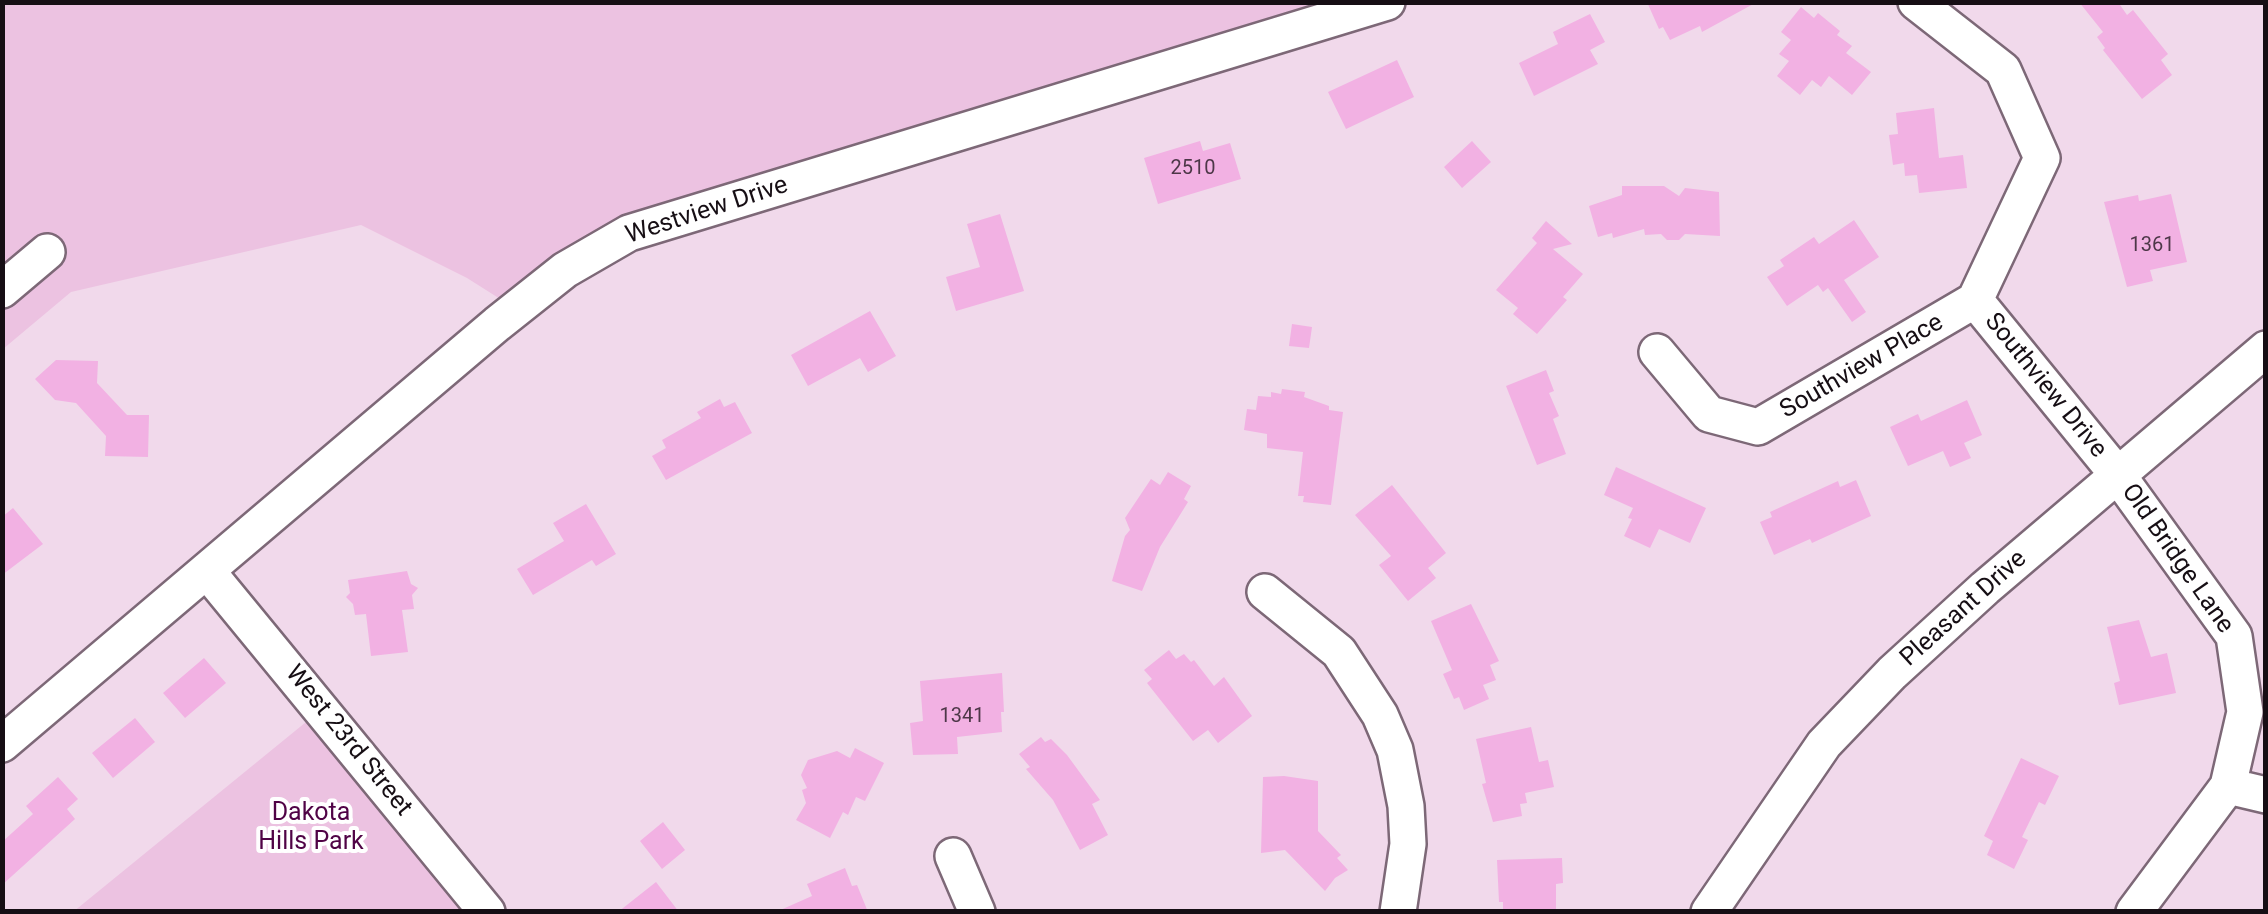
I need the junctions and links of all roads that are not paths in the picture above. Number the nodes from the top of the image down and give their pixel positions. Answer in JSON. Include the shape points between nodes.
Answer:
{"nodes":[{"id":1,"x":1386,"y":2,"type":"edge"},
{"id":2,"x":1916,"y":2,"type":"edge"},
{"id":3,"x":48,"y":252,"type":"dead end"},
{"id":4,"x":2,"y":290,"type":"edge"},
{"id":5,"x":1975,"y":300,"type":"junction"},
{"id":6,"x":2266,"y":350,"type":"edge"},
{"id":7,"x":1657,"y":352,"type":"dead end"},
{"id":8,"x":2117,"y":474,"type":"junction"},
{"id":9,"x":208,"y":571,"type":"junction"},
{"id":10,"x":1266,"y":592,"type":"dead end"},
{"id":11,"x":2,"y":744,"type":"edge"},
{"id":12,"x":2228,"y":786,"type":"junction"},
{"id":13,"x":2266,"y":795,"type":"edge"},
{"id":14,"x":953,"y":856,"type":"dead end"},
{"id":15,"x":487,"y":912,"type":"edge"},
{"id":16,"x":977,"y":912,"type":"edge"},
{"id":17,"x":1398,"y":912,"type":"edge"},
{"id":18,"x":1709,"y":912,"type":"edge"},
{"id":19,"x":2134,"y":912,"type":"edge"}],
"edges":[{"from":1,"to":9,"type":"street","name":"Westview Drive","via":[[629,233],[565,270],[506,316]]},
{"from":2,"to":5,"type":"street","name":"Southview Drive","via":[[2002,70],[2042,158]]},
{"from":3,"to":4,"type":"street"},
{"from":5,"to":7,"type":"street","name":"Southview Place","via":[[1758,427],[1710,414]]},
{"from":5,"to":8,"type":"street","name":"Southview Drive"},
{"from":6,"to":8,"type":"street","name":"Pleasant Drive"},
{"from":8,"to":12,"type":"street","name":"Old Bridge Lane","via":[[2234,636],[2245,712]]},
{"from":8,"to":18,"type":"street","name":"Pleasant Drive","via":[[1892,674],[1824,744]]},
{"from":9,"to":11,"type":"street","name":"Westview Drive"},
{"from":9,"to":15,"type":"street","name":"West 23rd Street"},
{"from":10,"to":17,"type":"street","via":[[1338,652],[1380,715],[1406,806]]},
{"from":12,"to":13,"type":"street"},
{"from":12,"to":19,"type":"street","name":"Old Bridge Lane"},
{"from":14,"to":16,"type":"street"}]}
